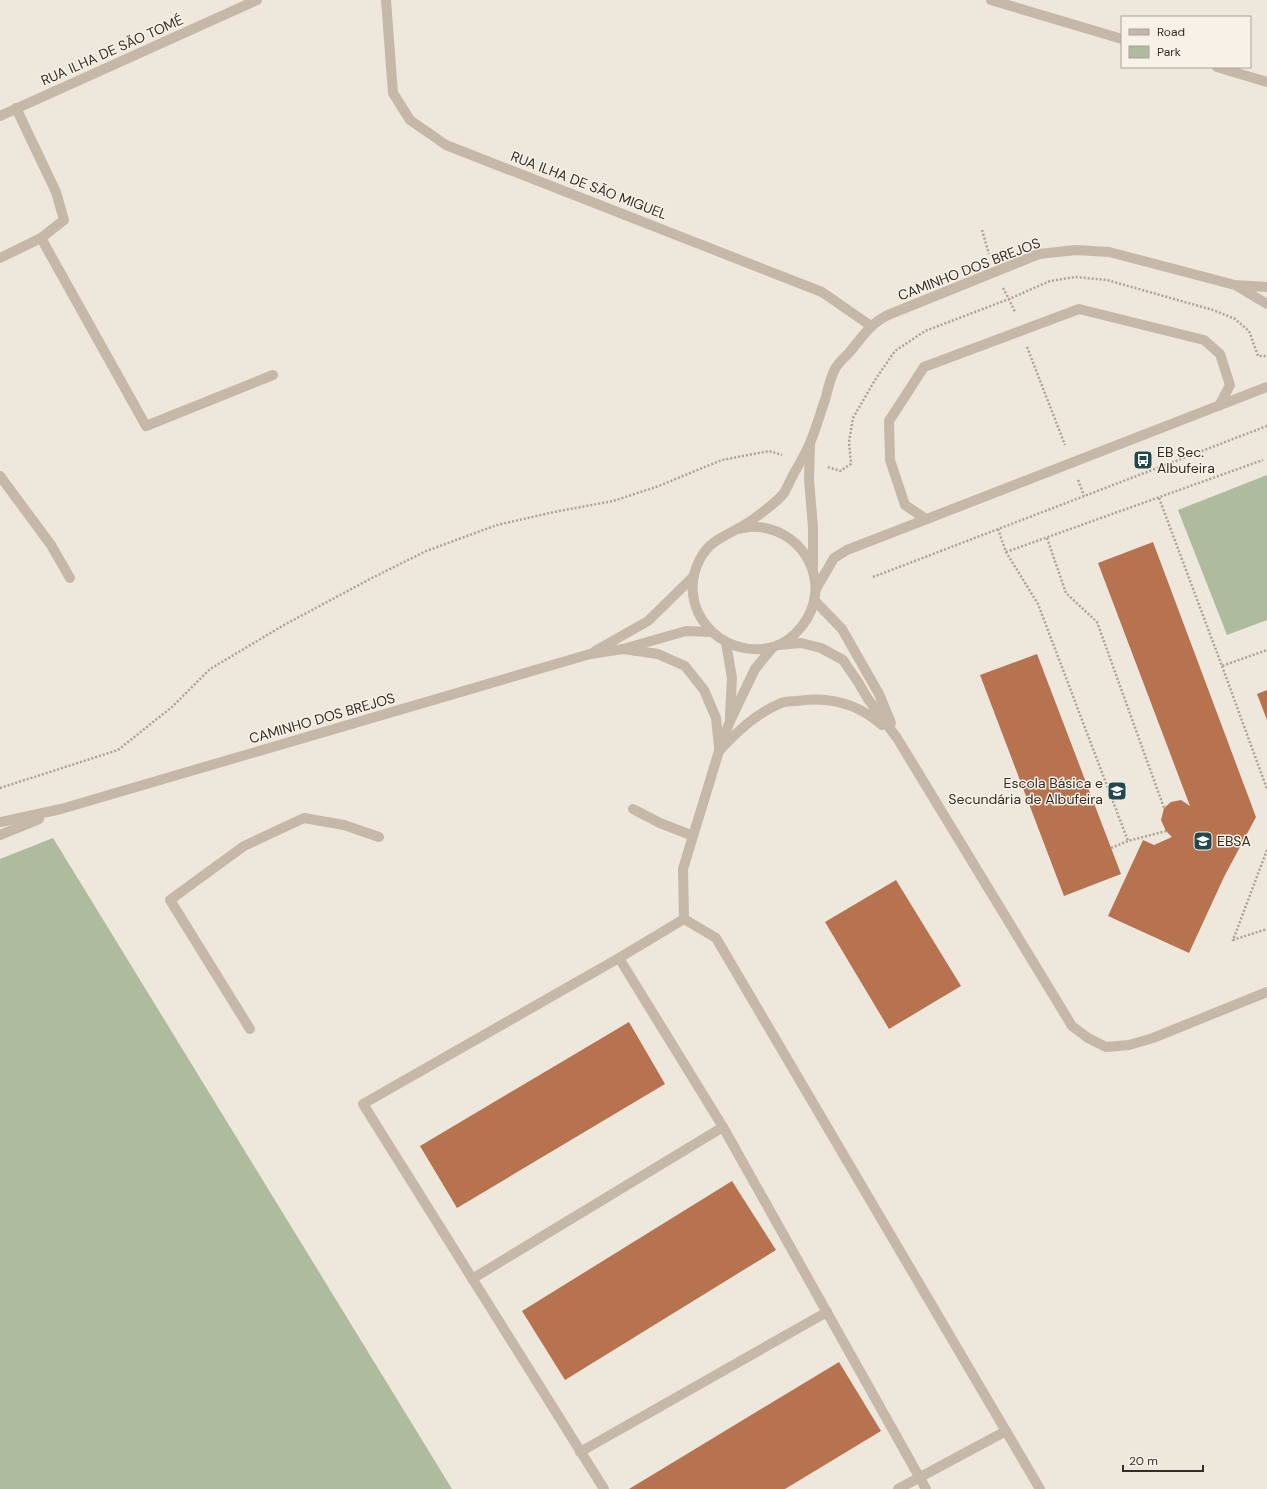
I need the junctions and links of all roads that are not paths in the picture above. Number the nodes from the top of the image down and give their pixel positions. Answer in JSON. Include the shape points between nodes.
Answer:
{"nodes":[{"id":1,"x":257,"y":0,"type":"edge"},
{"id":2,"x":386,"y":0,"type":"edge"},
{"id":3,"x":991,"y":0,"type":"edge"},
{"id":4,"x":1121,"y":39,"type":"edge"},
{"id":5,"x":1220,"y":68,"type":"edge"},
{"id":6,"x":1267,"y":82,"type":"edge"},
{"id":7,"x":16,"y":108,"type":"junction"},
{"id":8,"x":0,"y":116,"type":"edge"},
{"id":9,"x":41,"y":238,"type":"junction"},
{"id":10,"x":0,"y":258,"type":"edge"},
{"id":11,"x":1235,"y":285,"type":"junction"},
{"id":12,"x":1267,"y":287,"type":"edge"},
{"id":13,"x":1267,"y":304,"type":"edge"},
{"id":14,"x":871,"y":326,"type":"junction"},
{"id":15,"x":273,"y":375,"type":"dead end"},
{"id":16,"x":1267,"y":387,"type":"edge"},
{"id":17,"x":1219,"y":406,"type":"junction"},
{"id":18,"x":810,"y":443,"type":"junction"},
{"id":19,"x":0,"y":476,"type":"edge"},
{"id":20,"x":926,"y":519,"type":"junction"},
{"id":21,"x":738,"y":529,"type":"junction"},
{"id":22,"x":813,"y":569,"type":"junction"},
{"id":23,"x":694,"y":576,"type":"junction"},
{"id":24,"x":70,"y":578,"type":"dead end"},
{"id":25,"x":816,"y":589,"type":"junction"},
{"id":26,"x":815,"y":601,"type":"junction"},
{"id":27,"x":711,"y":632,"type":"junction"},
{"id":28,"x":726,"y":643,"type":"junction"},
{"id":29,"x":775,"y":646,"type":"junction"},
{"id":30,"x":623,"y":648,"type":"junction"},
{"id":31,"x":590,"y":654,"type":"junction"},
{"id":32,"x":730,"y":720,"type":"junction"},
{"id":33,"x":897,"y":738,"type":"junction"},
{"id":34,"x":719,"y":751,"type":"junction"},
{"id":35,"x":61,"y":809,"type":"junction"},
{"id":36,"x":633,"y":809,"type":"dead end"},
{"id":37,"x":0,"y":822,"type":"edge"},
{"id":38,"x":0,"y":835,"type":"edge"},
{"id":39,"x":693,"y":836,"type":"junction"},
{"id":40,"x":379,"y":837,"type":"dead end"},
{"id":41,"x":684,"y":919,"type":"junction"},
{"id":42,"x":619,"y":958,"type":"junction"},
{"id":43,"x":1267,"y":992,"type":"edge"},
{"id":44,"x":250,"y":1029,"type":"dead end"},
{"id":45,"x":723,"y":1127,"type":"junction"},
{"id":46,"x":472,"y":1279,"type":"junction"},
{"id":47,"x":827,"y":1312,"type":"junction"},
{"id":48,"x":1006,"y":1430,"type":"junction"},
{"id":49,"x":580,"y":1452,"type":"junction"},
{"id":50,"x":920,"y":1477,"type":"junction"},
{"id":51,"x":604,"y":1489,"type":"edge"},
{"id":52,"x":898,"y":1489,"type":"edge"},
{"id":53,"x":926,"y":1489,"type":"edge"},
{"id":54,"x":1040,"y":1489,"type":"edge"}],
"edges":[{"from":1,"to":7,"type":"street","name":"RUA ILHA DE SÃO TOMÉ"},
{"from":2,"to":14,"type":"street","name":"RUA ILHA DE SÃO MIGUEL","via":[[393,93],[410,120],[446,144],[822,292]]},
{"from":3,"to":4,"type":"street"},
{"from":5,"to":6,"type":"street"},
{"from":7,"to":8,"type":"street","name":"RUA ILHA DE SÃO TOMÉ"},
{"from":7,"to":9,"type":"street","via":[[56,192],[64,220]]},
{"from":9,"to":10,"type":"street"},
{"from":9,"to":15,"type":"street","via":[[146,426]]},
{"from":11,"to":12,"type":"street","name":"CAMINHO DOS BREJOS"},
{"from":11,"to":13,"type":"street","name":"CAMINHO DOS BREJOS"},
{"from":11,"to":14,"type":"street","name":"CAMINHO DOS BREJOS","via":[[1109,252],[1076,250],[1039,254],[888,315]]},
{"from":14,"to":18,"type":"street","name":"CAMINHO DOS BREJOS","via":[[835,368]]},
{"from":16,"to":17,"type":"street"},
{"from":17,"to":20,"type":"street"},
{"from":17,"to":20,"type":"street","via":[[1230,385],[1220,354],[1204,340],[1079,309],[924,367],[889,421],[890,460],[905,505]]},
{"from":18,"to":21,"type":"street","via":[[784,493]]},
{"from":18,"to":22,"type":"street"},
{"from":19,"to":24,"type":"street","via":[[51,545]]},
{"from":20,"to":25,"type":"street","via":[[847,550],[834,558]]},
{"from":21,"to":22,"type":"street","via":[[757,526],[775,530],[792,539],[805,552]]},
{"from":21,"to":23,"type":"street","via":[[722,535],[709,546],[699,560]]},
{"from":22,"to":25,"type":"street"},
{"from":23,"to":27,"type":"street","via":[[693,596],[699,616]]},
{"from":23,"to":31,"type":"street","via":[[648,621]]},
{"from":25,"to":26,"type":"street"},
{"from":26,"to":29,"type":"street","via":[[808,619],[795,634]]},
{"from":26,"to":33,"type":"street","via":[[842,630],[862,662],[879,694]]},
{"from":27,"to":28,"type":"street"},
{"from":27,"to":30,"type":"street","via":[[686,631]]},
{"from":28,"to":29,"type":"street","via":[[757,650]]},
{"from":28,"to":32,"type":"street","via":[[732,678]]},
{"from":29,"to":32,"type":"street","via":[[755,668]]},
{"from":29,"to":33,"type":"street","via":[[801,643],[821,648],[843,660]]},
{"from":30,"to":31,"type":"street"},
{"from":30,"to":34,"type":"street","via":[[658,654],[685,666],[704,690],[716,718]]},
{"from":31,"to":35,"type":"street","name":"CAMINHO DOS BREJOS"},
{"from":32,"to":34,"type":"street"},
{"from":33,"to":34,"type":"street","via":[[868,714],[840,702],[812,698],[780,703],[739,730]]},
{"from":33,"to":43,"type":"street","via":[[1072,1026],[1088,1038],[1106,1047],[1129,1045],[1153,1038]]},
{"from":34,"to":39,"type":"street"},
{"from":35,"to":37,"type":"street","name":"CAMINHO DOS BREJOS"},
{"from":35,"to":38,"type":"street","name":"CAMINHO DOS BREJOS"},
{"from":36,"to":39,"type":"street"},
{"from":39,"to":41,"type":"street","via":[[683,869]]},
{"from":40,"to":44,"type":"street","via":[[344,825],[304,818],[244,846],[170,900]]},
{"from":41,"to":42,"type":"street"},
{"from":41,"to":48,"type":"street","via":[[716,938]]},
{"from":42,"to":45,"type":"street"},
{"from":42,"to":46,"type":"street","via":[[363,1104]]},
{"from":45,"to":46,"type":"street"},
{"from":45,"to":47,"type":"street"},
{"from":46,"to":49,"type":"street"},
{"from":47,"to":49,"type":"street"},
{"from":47,"to":50,"type":"street"},
{"from":48,"to":50,"type":"street"},
{"from":48,"to":54,"type":"street"},
{"from":49,"to":51,"type":"street"},
{"from":50,"to":52,"type":"street"},
{"from":50,"to":53,"type":"street"}]}
